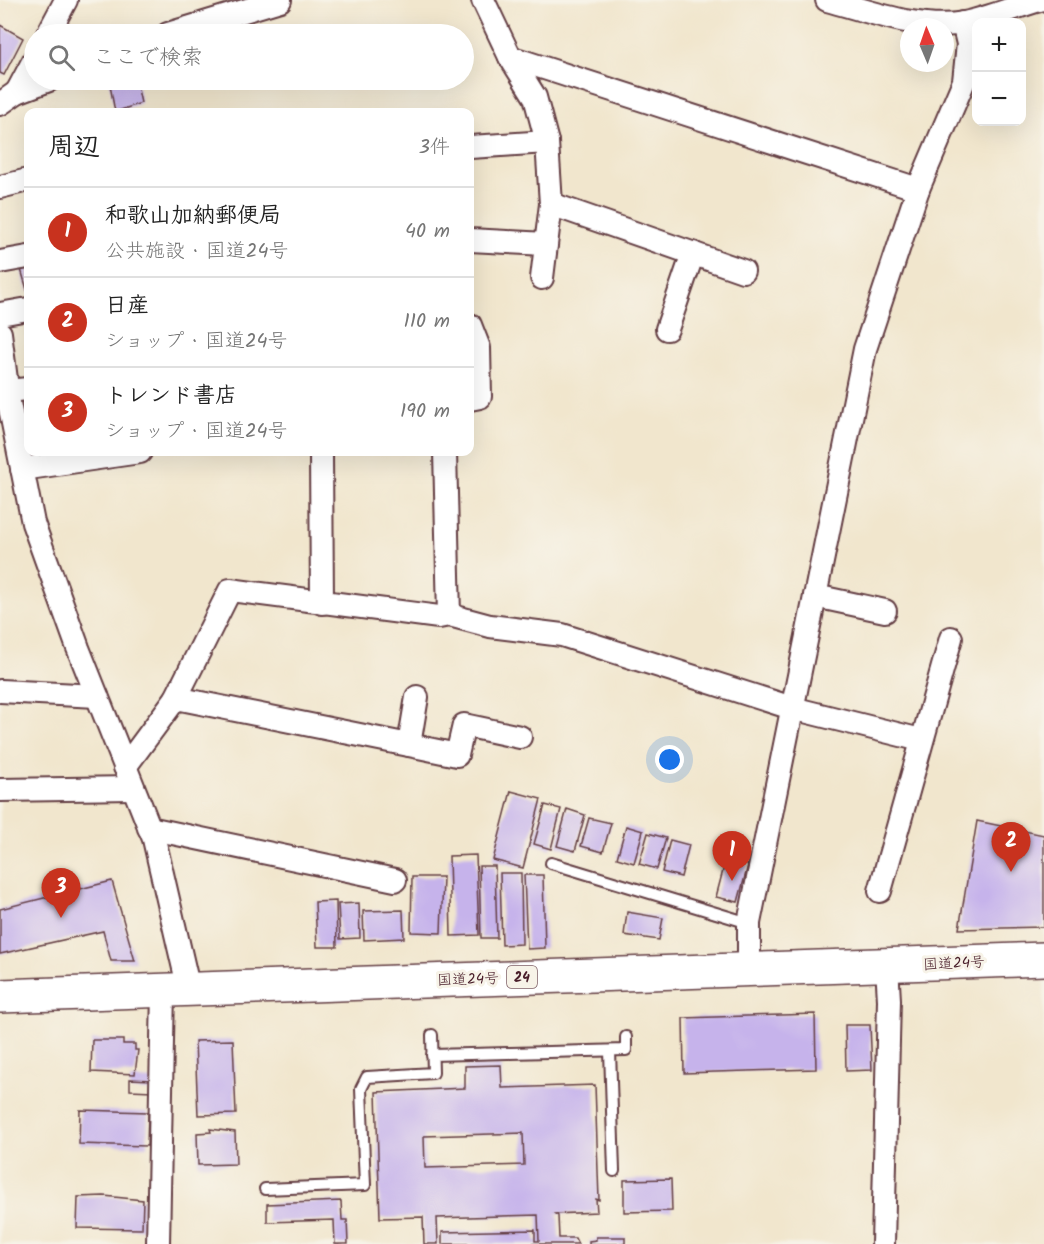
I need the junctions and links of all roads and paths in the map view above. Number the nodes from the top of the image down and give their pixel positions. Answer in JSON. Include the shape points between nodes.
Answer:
{"nodes":[{"id":1,"x":66,"y":0,"type":"edge"},
{"id":2,"x":280,"y":0,"type":"edge"},
{"id":3,"x":483,"y":0,"type":"edge"},
{"id":4,"x":826,"y":0,"type":"edge"},
{"id":5,"x":1040,"y":0,"type":"edge"},
{"id":6,"x":872,"y":6,"type":"edge"},
{"id":7,"x":963,"y":23,"type":"junction"},
{"id":8,"x":53,"y":24,"type":"edge"},
{"id":9,"x":201,"y":24,"type":"edge"},
{"id":10,"x":510,"y":57,"type":"junction"},
{"id":11,"x":24,"y":72,"type":"edge"},
{"id":12,"x":24,"y":88,"type":"edge"},
{"id":13,"x":6,"y":93,"type":"edge"},
{"id":14,"x":547,"y":142,"type":"junction"},
{"id":15,"x":474,"y":147,"type":"edge"},
{"id":16,"x":24,"y":181,"type":"edge"},
{"id":17,"x":0,"y":187,"type":"edge"},
{"id":18,"x":918,"y":189,"type":"junction"},
{"id":19,"x":551,"y":204,"type":"junction"},
{"id":20,"x":474,"y":240,"type":"edge"},
{"id":21,"x":546,"y":244,"type":"junction"},
{"id":22,"x":693,"y":253,"type":"junction"},
{"id":23,"x":24,"y":258,"type":"edge"},
{"id":24,"x":0,"y":262,"type":"edge"},
{"id":25,"x":744,"y":271,"type":"dead end"},
{"id":26,"x":542,"y":278,"type":"dead end"},
{"id":27,"x":24,"y":310,"type":"edge"},
{"id":28,"x":0,"y":314,"type":"edge"},
{"id":29,"x":667,"y":329,"type":"dead end"},
{"id":30,"x":0,"y":333,"type":"edge"},
{"id":31,"x":474,"y":335,"type":"edge"},
{"id":32,"x":18,"y":390,"type":"edge"},
{"id":33,"x":474,"y":398,"type":"edge"},
{"id":34,"x":112,"y":456,"type":"edge"},
{"id":35,"x":321,"y":456,"type":"edge"},
{"id":36,"x":445,"y":456,"type":"edge"},
{"id":37,"x":22,"y":469,"type":"junction"},
{"id":38,"x":815,"y":596,"type":"junction"},
{"id":39,"x":322,"y":603,"type":"junction"},
{"id":40,"x":885,"y":611,"type":"dead end"},
{"id":41,"x":449,"y":615,"type":"junction"},
{"id":42,"x":951,"y":638,"type":"dead end"},
{"id":43,"x":0,"y":691,"type":"edge"},
{"id":44,"x":97,"y":696,"type":"junction"},
{"id":45,"x":417,"y":697,"type":"dead end"},
{"id":46,"x":176,"y":698,"type":"junction"},
{"id":47,"x":792,"y":708,"type":"junction"},
{"id":48,"x":520,"y":737,"type":"dead end"},
{"id":49,"x":921,"y":740,"type":"junction"},
{"id":50,"x":409,"y":745,"type":"junction"},
{"id":51,"x":129,"y":777,"type":"junction"},
{"id":52,"x":0,"y":790,"type":"edge"},
{"id":53,"x":149,"y":828,"type":"junction"},
{"id":54,"x":551,"y":863,"type":"dead end"},
{"id":55,"x":395,"y":880,"type":"dead end"},
{"id":56,"x":880,"y":891,"type":"dead end"},
{"id":57,"x":749,"y":923,"type":"junction"},
{"id":58,"x":1044,"y":959,"type":"edge"},
{"id":59,"x":887,"y":966,"type":"junction"},
{"id":60,"x":749,"y":969,"type":"junction"},
{"id":61,"x":176,"y":990,"type":"junction"},
{"id":62,"x":0,"y":996,"type":"edge"},
{"id":63,"x":432,"y":1035,"type":"dead end"},
{"id":64,"x":626,"y":1037,"type":"dead end"},
{"id":65,"x":610,"y":1051,"type":"junction"},
{"id":66,"x":432,"y":1055,"type":"junction"},
{"id":67,"x":614,"y":1171,"type":"dead end"},
{"id":68,"x":266,"y":1189,"type":"dead end"},
{"id":69,"x":158,"y":1244,"type":"edge"},
{"id":70,"x":883,"y":1244,"type":"edge"}],
"edges":[{"from":1,"to":8,"type":"street"},
{"from":2,"to":9,"type":"street"},
{"from":3,"to":10,"type":"street"},
{"from":4,"to":6,"type":"street"},
{"from":5,"to":7,"type":"street"},
{"from":6,"to":7,"type":"street","via":[[936,24]]},
{"from":7,"to":18,"type":"street","via":[[968,44],[964,81]]},
{"from":10,"to":14,"type":"street","via":[[535,97]]},
{"from":10,"to":18,"type":"street"},
{"from":11,"to":13,"type":"street"},
{"from":12,"to":13,"type":"street"},
{"from":14,"to":15,"type":"street"},
{"from":14,"to":19,"type":"street"},
{"from":16,"to":17,"type":"street"},
{"from":18,"to":38,"type":"street","via":[[865,349]]},
{"from":19,"to":21,"type":"street"},
{"from":19,"to":22,"type":"street"},
{"from":20,"to":21,"type":"street"},
{"from":21,"to":26,"type":"street"},
{"from":22,"to":25,"type":"street"},
{"from":22,"to":29,"type":"street"},
{"from":23,"to":24,"type":"street"},
{"from":27,"to":28,"type":"street"},
{"from":30,"to":32,"type":"street"},
{"from":31,"to":33,"type":"street","via":[[479,348],[480,397]]},
{"from":32,"to":37,"type":"street"},
{"from":34,"to":37,"type":"street"},
{"from":35,"to":39,"type":"street"},
{"from":36,"to":41,"type":"street"},
{"from":37,"to":44,"type":"street","via":[[33,523]]},
{"from":38,"to":40,"type":"street"},
{"from":38,"to":47,"type":"street"},
{"from":39,"to":41,"type":"street"},
{"from":39,"to":46,"type":"street","via":[[231,590]]},
{"from":41,"to":47,"type":"street","via":[[490,626],[562,635]]},
{"from":42,"to":49,"type":"street"},
{"from":43,"to":44,"type":"street"},
{"from":44,"to":51,"type":"street"},
{"from":45,"to":50,"type":"street"},
{"from":46,"to":50,"type":"street"},
{"from":46,"to":51,"type":"street"},
{"from":47,"to":49,"type":"street"},
{"from":47,"to":57,"type":"street"},
{"from":48,"to":50,"type":"street","via":[[464,725],[457,755]]},
{"from":49,"to":56,"type":"street"},
{"from":51,"to":52,"type":"street"},
{"from":51,"to":53,"type":"street"},
{"from":53,"to":55,"type":"street"},
{"from":53,"to":61,"type":"street","via":[[156,850]]},
{"from":54,"to":57,"type":"lane"},
{"from":57,"to":60,"type":"street"},
{"from":58,"to":59,"type":"highway","name":"国道24号","number":"24"},
{"from":59,"to":60,"type":"highway","name":"国道24号","number":"24"},
{"from":59,"to":70,"type":"street"},
{"from":60,"to":61,"type":"highway","name":"国道24号","number":"24"},
{"from":61,"to":62,"type":"highway","name":"国道24号","number":"24"},
{"from":61,"to":69,"type":"street"},
{"from":63,"to":66,"type":"lane"},
{"from":64,"to":65,"type":"lane","via":[[626,1050]]},
{"from":65,"to":66,"type":"lane"},
{"from":65,"to":67,"type":"lane"},
{"from":66,"to":68,"type":"lane","via":[[433,1073],[367,1077],[361,1089],[365,1185]]}]}
